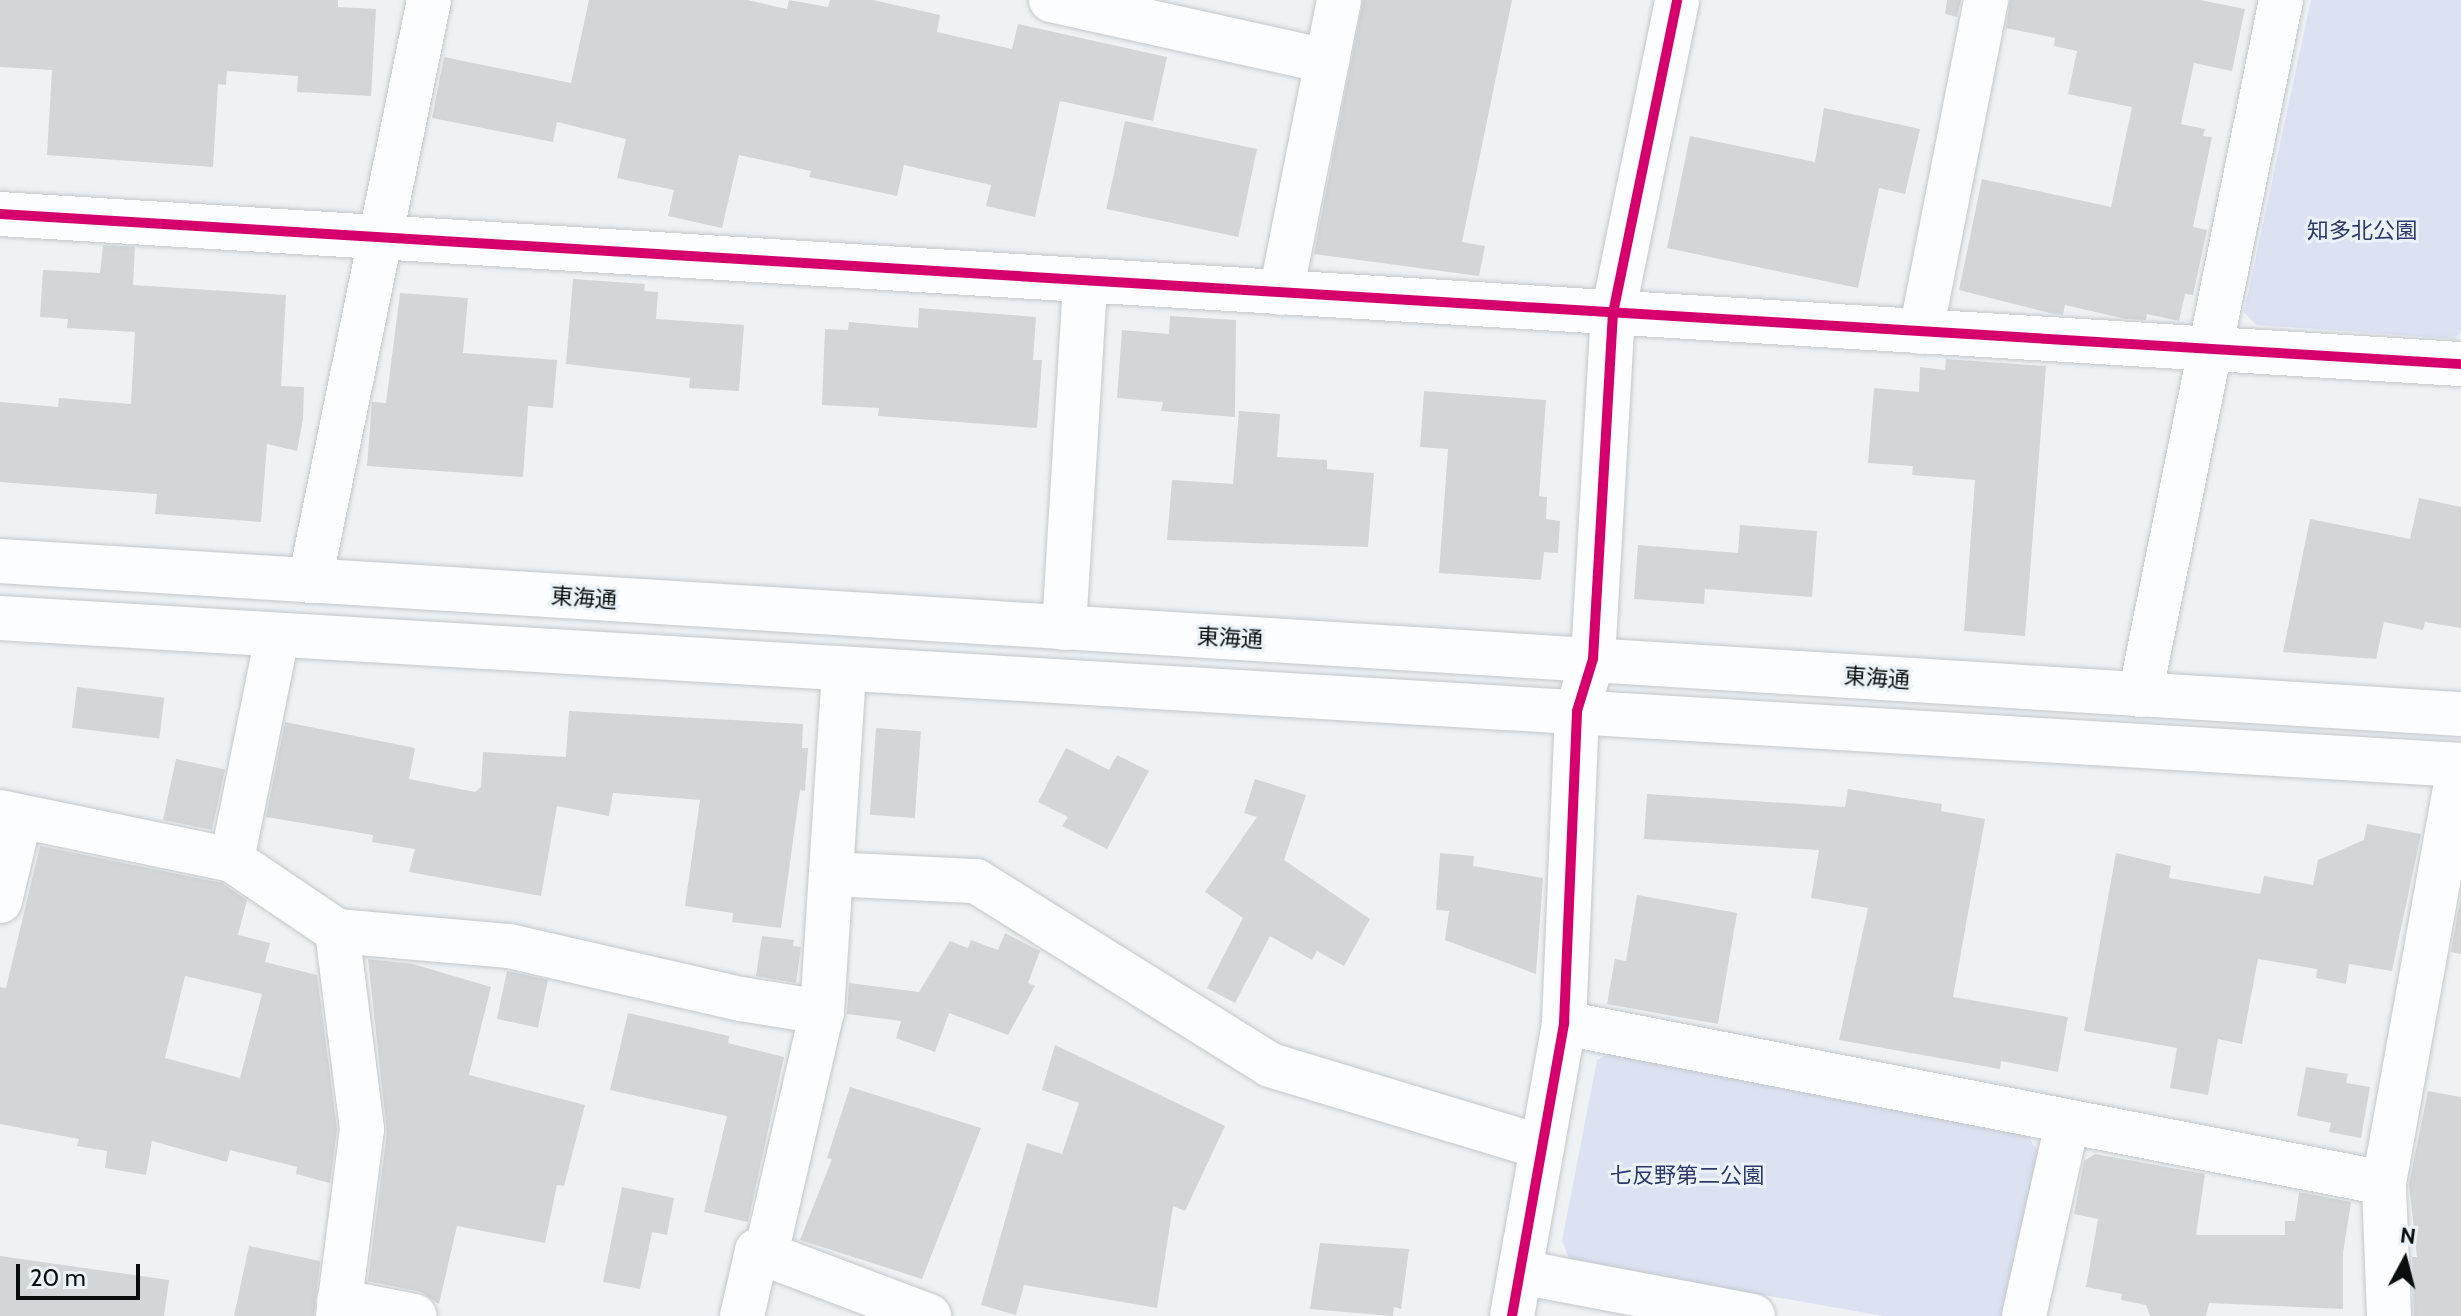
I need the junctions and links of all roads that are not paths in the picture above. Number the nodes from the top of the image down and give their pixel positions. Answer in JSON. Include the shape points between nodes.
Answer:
{"nodes":[{"id":1,"x":429,"y":0,"type":"edge"},
{"id":2,"x":1051,"y":0,"type":"edge"},
{"id":3,"x":1339,"y":0,"type":"edge"},
{"id":4,"x":1677,"y":0,"type":"edge"},
{"id":5,"x":1986,"y":0,"type":"edge"},
{"id":6,"x":2281,"y":0,"type":"edge"},
{"id":7,"x":1327,"y":61,"type":"junction"},
{"id":8,"x":0,"y":214,"type":"edge"},
{"id":9,"x":381,"y":238,"type":"junction"},
{"id":10,"x":1085,"y":281,"type":"junction"},
{"id":11,"x":1281,"y":293,"type":"junction"},
{"id":12,"x":1613,"y":313,"type":"junction"},
{"id":13,"x":1921,"y":332,"type":"junction"},
{"id":14,"x":2211,"y":349,"type":"junction"},
{"id":15,"x":2461,"y":364,"type":"edge"},
{"id":16,"x":0,"y":561,"type":"edge"},
{"id":17,"x":310,"y":581,"type":"junction"},
{"id":18,"x":0,"y":618,"type":"edge"},
{"id":19,"x":1064,"y":628,"type":"junction"},
{"id":20,"x":277,"y":636,"type":"junction"},
{"id":21,"x":1593,"y":659,"type":"junction"},
{"id":22,"x":844,"y":672,"type":"junction"},
{"id":23,"x":2140,"y":695,"type":"junction"},
{"id":24,"x":1577,"y":711,"type":"junction"},
{"id":25,"x":2461,"y":714,"type":"edge"},
{"id":26,"x":2460,"y":765,"type":"edge"},
{"id":27,"x":10,"y":814,"type":"edge"},
{"id":28,"x":232,"y":860,"type":"junction"},
{"id":29,"x":831,"y":874,"type":"junction"},
{"id":30,"x":0,"y":901,"type":"edge"},
{"id":31,"x":337,"y":931,"type":"junction"},
{"id":32,"x":822,"y":1012,"type":"junction"},
{"id":33,"x":1564,"y":1023,"type":"junction"},
{"id":34,"x":2067,"y":1124,"type":"junction"},
{"id":35,"x":1542,"y":1147,"type":"junction"},
{"id":36,"x":2384,"y":1183,"type":"junction"},
{"id":37,"x":766,"y":1254,"type":"junction"},
{"id":38,"x":1520,"y":1272,"type":"junction"},
{"id":39,"x":338,"y":1309,"type":"edge"},
{"id":40,"x":415,"y":1316,"type":"edge"},
{"id":41,"x":742,"y":1316,"type":"edge"},
{"id":42,"x":929,"y":1316,"type":"edge"},
{"id":43,"x":1512,"y":1316,"type":"edge"},
{"id":44,"x":1753,"y":1316,"type":"edge"},
{"id":45,"x":2024,"y":1316,"type":"edge"},
{"id":46,"x":2389,"y":1316,"type":"edge"}],
"edges":[{"from":1,"to":9,"type":"street"},
{"from":2,"to":7,"type":"street"},
{"from":3,"to":7,"type":"street"},
{"from":4,"to":12,"type":"street"},
{"from":5,"to":13,"type":"street"},
{"from":6,"to":14,"type":"street"},
{"from":7,"to":11,"type":"street"},
{"from":8,"to":9,"type":"street"},
{"from":9,"to":10,"type":"street"},
{"from":9,"to":17,"type":"street"},
{"from":10,"to":11,"type":"street"},
{"from":10,"to":19,"type":"street"},
{"from":11,"to":12,"type":"street"},
{"from":12,"to":13,"type":"street"},
{"from":12,"to":21,"type":"street"},
{"from":13,"to":14,"type":"street"},
{"from":14,"to":15,"type":"street"},
{"from":14,"to":23,"type":"street"},
{"from":16,"to":17,"type":"street","name":"東海通"},
{"from":17,"to":19,"type":"street","name":"東海通"},
{"from":18,"to":20,"type":"street"},
{"from":19,"to":21,"type":"street","name":"東海通"},
{"from":20,"to":22,"type":"street"},
{"from":20,"to":28,"type":"street"},
{"from":21,"to":23,"type":"street","name":"東海通"},
{"from":21,"to":24,"type":"street"},
{"from":22,"to":24,"type":"street"},
{"from":22,"to":29,"type":"street"},
{"from":23,"to":25,"type":"street","name":"東海通"},
{"from":24,"to":26,"type":"street"},
{"from":24,"to":33,"type":"street"},
{"from":26,"to":36,"type":"street"},
{"from":27,"to":28,"type":"street"},
{"from":27,"to":30,"type":"street"},
{"from":28,"to":31,"type":"street"},
{"from":29,"to":32,"type":"street"},
{"from":29,"to":35,"type":"street","via":[[976,881],[1270,1065]]},
{"from":31,"to":32,"type":"street","via":[[509,946]]},
{"from":31,"to":39,"type":"street","via":[[362,1129]]},
{"from":32,"to":37,"type":"street"},
{"from":33,"to":34,"type":"street"},
{"from":33,"to":35,"type":"street"},
{"from":34,"to":36,"type":"street"},
{"from":34,"to":45,"type":"street"},
{"from":35,"to":38,"type":"street"},
{"from":36,"to":46,"type":"street"},
{"from":37,"to":41,"type":"street","via":[[757,1251]]},
{"from":37,"to":42,"type":"street"},
{"from":38,"to":43,"type":"street"},
{"from":38,"to":44,"type":"street"},
{"from":39,"to":40,"type":"street"}]}
